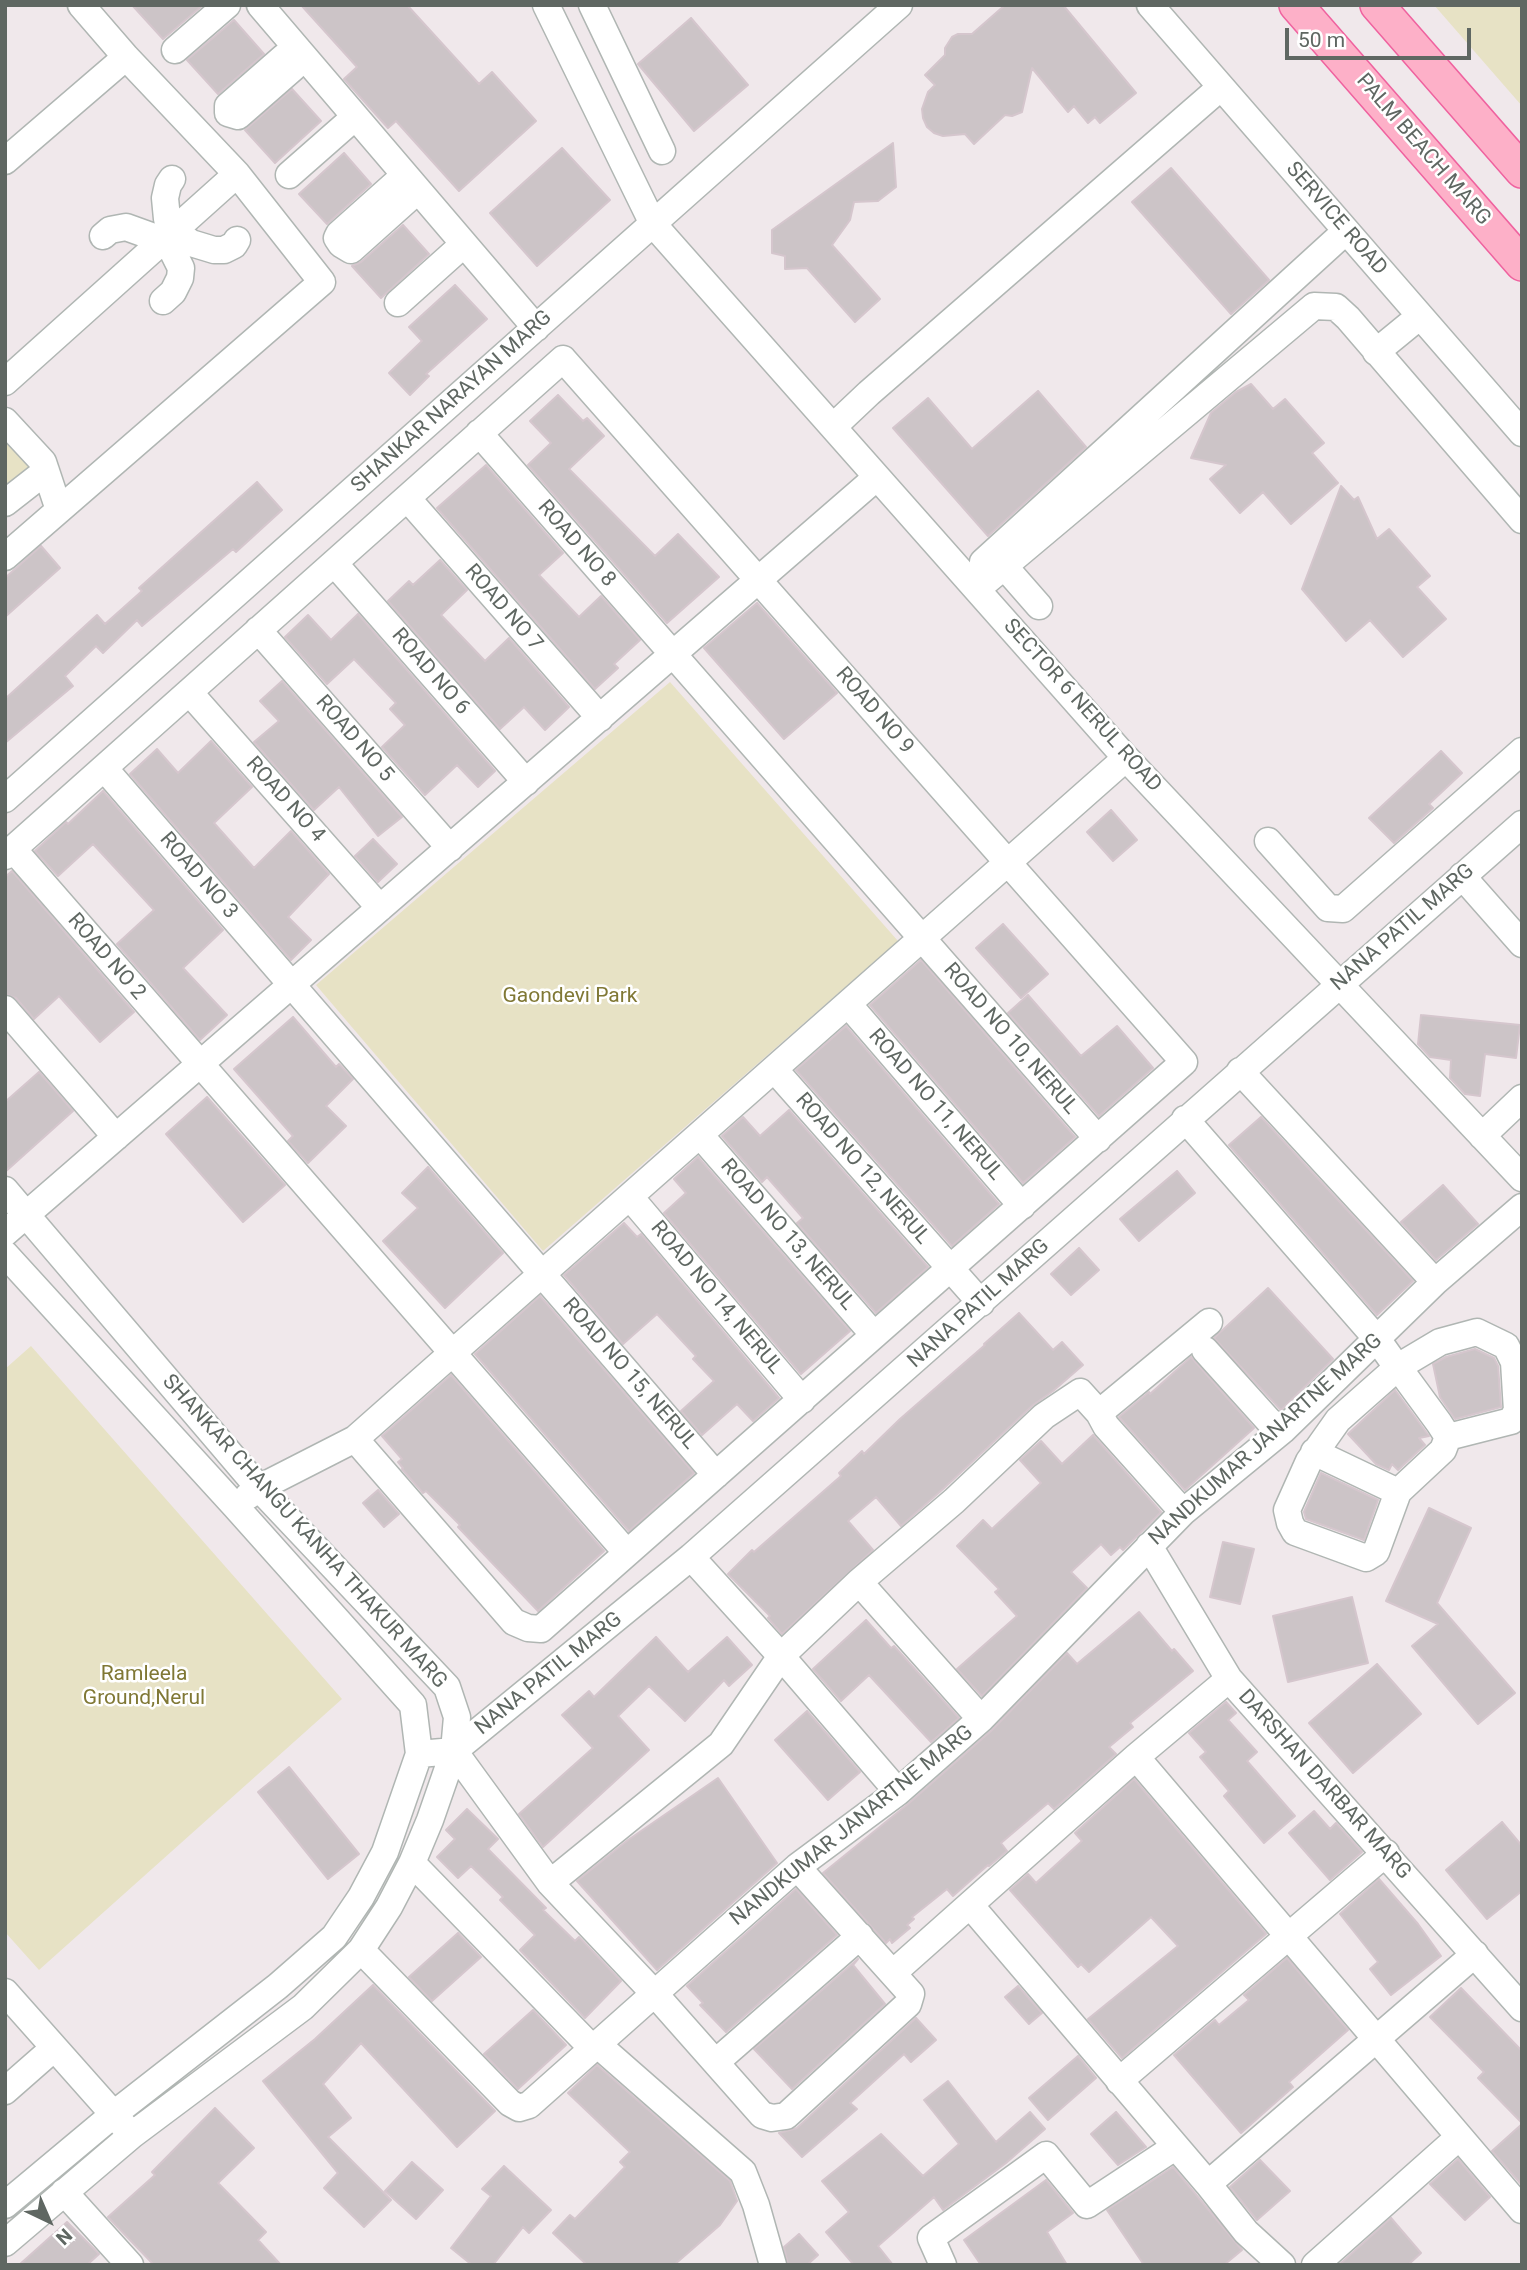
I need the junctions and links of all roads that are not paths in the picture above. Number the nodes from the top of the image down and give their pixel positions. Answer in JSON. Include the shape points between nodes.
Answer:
{"nodes":[{"id":1,"x":81,"y":5,"type":"edge"},
{"id":2,"x":227,"y":5,"type":"edge"},
{"id":3,"x":240,"y":5,"type":"edge"},
{"id":4,"x":260,"y":5,"type":"edge"},
{"id":5,"x":546,"y":5,"type":"edge"},
{"id":6,"x":592,"y":5,"type":"edge"},
{"id":7,"x":899,"y":5,"type":"edge"},
{"id":8,"x":1150,"y":5,"type":"edge"},
{"id":9,"x":1296,"y":5,"type":"edge"},
{"id":10,"x":1377,"y":5,"type":"edge"},
{"id":11,"x":176,"y":50,"type":"dead end"},
{"id":12,"x":126,"y":57,"type":"junction"},
{"id":13,"x":1221,"y":88,"type":"junction"},
{"id":14,"x":350,"y":122,"type":"junction"},
{"id":15,"x":662,"y":151,"type":"dead end"},
{"id":16,"x":5,"y":161,"type":"edge"},
{"id":17,"x":1522,"y":172,"type":"edge"},
{"id":18,"x":237,"y":174,"type":"junction"},
{"id":19,"x":289,"y":175,"type":"dead end"},
{"id":20,"x":172,"y":180,"type":"dead end"},
{"id":21,"x":653,"y":224,"type":"junction"},
{"id":22,"x":1346,"y":231,"type":"junction"},
{"id":23,"x":168,"y":235,"type":"junction"},
{"id":24,"x":103,"y":236,"type":"dead end"},
{"id":25,"x":237,"y":240,"type":"dead end"},
{"id":26,"x":455,"y":252,"type":"junction"},
{"id":27,"x":1522,"y":264,"type":"edge"},
{"id":28,"x":163,"y":301,"type":"dead end"},
{"id":29,"x":398,"y":303,"type":"dead end"},
{"id":30,"x":509,"y":314,"type":"dead end"},
{"id":31,"x":1420,"y":316,"type":"junction"},
{"id":32,"x":536,"y":328,"type":"junction"},
{"id":33,"x":1376,"y":352,"type":"junction"},
{"id":34,"x":5,"y":382,"type":"edge"},
{"id":35,"x":5,"y":421,"type":"edge"},
{"id":36,"x":833,"y":427,"type":"junction"},
{"id":37,"x":480,"y":433,"type":"junction"},
{"id":38,"x":1522,"y":433,"type":"edge"},
{"id":39,"x":46,"y":471,"type":"junction"},
{"id":40,"x":877,"y":477,"type":"junction"},
{"id":41,"x":407,"y":498,"type":"junction"},
{"id":42,"x":5,"y":503,"type":"edge"},
{"id":43,"x":59,"y":510,"type":"junction"},
{"id":44,"x":1522,"y":520,"type":"edge"},
{"id":45,"x":5,"y":556,"type":"edge"},
{"id":46,"x":334,"y":563,"type":"junction"},
{"id":47,"x":1004,"y":566,"type":"junction"},
{"id":48,"x":758,"y":580,"type":"junction"},
{"id":49,"x":972,"y":583,"type":"junction"},
{"id":50,"x":1039,"y":606,"type":"dead end"},
{"id":51,"x":258,"y":630,"type":"junction"},
{"id":52,"x":672,"y":655,"type":"junction"},
{"id":53,"x":189,"y":692,"type":"junction"},
{"id":54,"x":600,"y":718,"type":"junction"},
{"id":55,"x":1522,"y":751,"type":"edge"},
{"id":56,"x":1126,"y":758,"type":"junction"},
{"id":57,"x":104,"y":768,"type":"junction"},
{"id":58,"x":526,"y":782,"type":"junction"},
{"id":59,"x":5,"y":799,"type":"edge"},
{"id":60,"x":1522,"y":824,"type":"edge"},
{"id":61,"x":1268,"y":841,"type":"dead end"},
{"id":62,"x":450,"y":848,"type":"junction"},
{"id":63,"x":9,"y":853,"type":"edge"},
{"id":64,"x":1008,"y":863,"type":"junction"},
{"id":65,"x":1462,"y":876,"type":"junction"},
{"id":66,"x":380,"y":908,"type":"junction"},
{"id":67,"x":922,"y":939,"type":"junction"},
{"id":68,"x":1522,"y":944,"type":"edge"},
{"id":69,"x":1340,"y":983,"type":"junction"},
{"id":70,"x":292,"y":985,"type":"junction"},
{"id":71,"x":848,"y":1004,"type":"junction"},
{"id":72,"x":5,"y":1009,"type":"edge"},
{"id":73,"x":199,"y":1065,"type":"junction"},
{"id":74,"x":774,"y":1069,"type":"junction"},
{"id":75,"x":1240,"y":1071,"type":"junction"},
{"id":76,"x":1522,"y":1098,"type":"edge"},
{"id":77,"x":1185,"y":1119,"type":"junction"},
{"id":78,"x":700,"y":1135,"type":"junction"},
{"id":79,"x":1482,"y":1136,"type":"junction"},
{"id":80,"x":116,"y":1137,"type":"junction"},
{"id":81,"x":1098,"y":1139,"type":"junction"},
{"id":82,"x":1522,"y":1178,"type":"edge"},
{"id":83,"x":5,"y":1190,"type":"edge"},
{"id":84,"x":630,"y":1197,"type":"junction"},
{"id":85,"x":1022,"y":1206,"type":"junction"},
{"id":86,"x":1522,"y":1208,"type":"edge"},
{"id":87,"x":27,"y":1214,"type":"junction"},
{"id":88,"x":5,"y":1233,"type":"edge"},
{"id":89,"x":5,"y":1254,"type":"edge"},
{"id":90,"x":949,"y":1269,"type":"junction"},
{"id":91,"x":542,"y":1274,"type":"junction"},
{"id":92,"x":1435,"y":1282,"type":"junction"},
{"id":93,"x":981,"y":1303,"type":"junction"},
{"id":94,"x":1209,"y":1322,"type":"dead end"},
{"id":95,"x":874,"y":1335,"type":"junction"},
{"id":96,"x":1377,"y":1339,"type":"junction"},
{"id":97,"x":1205,"y":1350,"type":"dead end"},
{"id":98,"x":453,"y":1352,"type":"junction"},
{"id":99,"x":1398,"y":1367,"type":"junction"},
{"id":100,"x":802,"y":1400,"type":"junction"},
{"id":101,"x":1099,"y":1413,"type":"junction"},
{"id":102,"x":1283,"y":1430,"type":"junction"},
{"id":103,"x":1448,"y":1437,"type":"junction"},
{"id":104,"x":355,"y":1439,"type":"junction"},
{"id":105,"x":1314,"y":1452,"type":"junction"},
{"id":106,"x":716,"y":1475,"type":"junction"},
{"id":107,"x":259,"y":1488,"type":"junction"},
{"id":108,"x":1398,"y":1492,"type":"junction"},
{"id":109,"x":235,"y":1506,"type":"junction"},
{"id":110,"x":1183,"y":1512,"type":"junction"},
{"id":111,"x":1149,"y":1546,"type":"junction"},
{"id":112,"x":627,"y":1553,"type":"junction"},
{"id":113,"x":691,"y":1557,"type":"junction"},
{"id":114,"x":859,"y":1582,"type":"junction"},
{"id":115,"x":781,"y":1656,"type":"junction"},
{"id":116,"x":1229,"y":1679,"type":"junction"},
{"id":117,"x":981,"y":1719,"type":"junction"},
{"id":118,"x":454,"y":1751,"type":"junction"},
{"id":119,"x":419,"y":1754,"type":"junction"},
{"id":120,"x":1136,"y":1757,"type":"junction"},
{"id":121,"x":898,"y":1792,"type":"junction"},
{"id":122,"x":1386,"y":1853,"type":"junction"},
{"id":123,"x":412,"y":1863,"type":"junction"},
{"id":124,"x":797,"y":1867,"type":"junction"},
{"id":125,"x":550,"y":1883,"type":"junction"},
{"id":126,"x":970,"y":1905,"type":"junction"},
{"id":127,"x":860,"y":1936,"type":"junction"},
{"id":128,"x":1289,"y":1937,"type":"junction"},
{"id":129,"x":361,"y":1950,"type":"junction"},
{"id":130,"x":1475,"y":1954,"type":"junction"},
{"id":131,"x":893,"y":1973,"type":"junction"},
{"id":132,"x":282,"y":1982,"type":"junction"},
{"id":133,"x":5,"y":1992,"type":"edge"},
{"id":134,"x":654,"y":1993,"type":"junction"},
{"id":135,"x":303,"y":2007,"type":"junction"},
{"id":136,"x":1522,"y":2008,"type":"edge"},
{"id":137,"x":1375,"y":2038,"type":"junction"},
{"id":138,"x":595,"y":2046,"type":"junction"},
{"id":139,"x":54,"y":2048,"type":"junction"},
{"id":140,"x":716,"y":2062,"type":"junction"},
{"id":141,"x":1119,"y":2081,"type":"junction"},
{"id":142,"x":5,"y":2091,"type":"edge"},
{"id":143,"x":114,"y":2114,"type":"junction"},
{"id":144,"x":132,"y":2135,"type":"junction"},
{"id":145,"x":1460,"y":2137,"type":"junction"},
{"id":146,"x":1175,"y":2147,"type":"junction"},
{"id":147,"x":1208,"y":2183,"type":"junction"},
{"id":148,"x":64,"y":2192,"type":"junction"},
{"id":149,"x":5,"y":2204,"type":"edge"},
{"id":150,"x":1522,"y":2210,"type":"edge"},
{"id":151,"x":5,"y":2243,"type":"edge"},
{"id":152,"x":130,"y":2265,"type":"edge"},
{"id":153,"x":773,"y":2265,"type":"edge"},
{"id":154,"x":943,"y":2265,"type":"edge"},
{"id":155,"x":1282,"y":2265,"type":"edge"},
{"id":156,"x":1315,"y":2265,"type":"edge"}],
"edges":[{"from":1,"to":12,"type":"street"},
{"from":2,"to":11,"type":"street"},
{"from":3,"to":14,"type":"street","via":[[288,63]]},
{"from":4,"to":14,"type":"street"},
{"from":5,"to":21,"type":"street","name":"SECTOR 6 NERUL ROAD"},
{"from":6,"to":15,"type":"street"},
{"from":7,"to":21,"type":"street","name":"SHANKAR NARAYAN MARG"},
{"from":8,"to":13,"type":"street","name":"SERVICE ROAD"},
{"from":9,"to":27,"type":"main road","name":"PALM BEACH MARG"},
{"from":10,"to":17,"type":"main road"},
{"from":12,"to":16,"type":"street"},
{"from":12,"to":18,"type":"street"},
{"from":13,"to":22,"type":"street","name":"SERVICE ROAD"},
{"from":13,"to":36,"type":"street"},
{"from":14,"to":19,"type":"street"},
{"from":14,"to":26,"type":"street","via":[[402,192]]},
{"from":14,"to":32,"type":"street"},
{"from":18,"to":23,"type":"street"},
{"from":18,"to":43,"type":"street","via":[[322,282]]},
{"from":20,"to":23,"type":"street","via":[[165,198]]},
{"from":21,"to":32,"type":"street","name":"SHANKAR NARAYAN MARG"},
{"from":21,"to":36,"type":"street","name":"SECTOR 6 NERUL ROAD"},
{"from":22,"to":31,"type":"street","name":"SERVICE ROAD"},
{"from":22,"to":49,"type":"street"},
{"from":23,"to":24,"type":"street","via":[[125,227]]},
{"from":23,"to":25,"type":"street","via":[[214,250]]},
{"from":23,"to":28,"type":"street","via":[[181,268],[173,292]]},
{"from":23,"to":34,"type":"street"},
{"from":26,"to":29,"type":"street"},
{"from":26,"to":30,"type":"street"},
{"from":31,"to":33,"type":"street"},
{"from":31,"to":38,"type":"street","name":"SERVICE ROAD"},
{"from":32,"to":59,"type":"street","name":"SHANKAR NARAYAN MARG"},
{"from":33,"to":44,"type":"street"},
{"from":33,"to":47,"type":"street","via":[[1336,307],[1314,306]]},
{"from":35,"to":39,"type":"street"},
{"from":36,"to":40,"type":"street","name":"SECTOR 6 NERUL ROAD"},
{"from":37,"to":41,"type":"street"},
{"from":37,"to":48,"type":"street","name":"ROAD NO 9","via":[[563,359]]},
{"from":37,"to":52,"type":"street","name":"ROAD NO 8"},
{"from":39,"to":42,"type":"street"},
{"from":39,"to":43,"type":"street"},
{"from":40,"to":48,"type":"street"},
{"from":40,"to":49,"type":"street","name":"SECTOR 6 NERUL ROAD"},
{"from":41,"to":46,"type":"street"},
{"from":41,"to":54,"type":"street","name":"ROAD NO 7"},
{"from":43,"to":45,"type":"street"},
{"from":46,"to":51,"type":"street"},
{"from":46,"to":58,"type":"street","name":"ROAD NO 6"},
{"from":47,"to":49,"type":"street"},
{"from":47,"to":50,"type":"street"},
{"from":48,"to":52,"type":"street"},
{"from":48,"to":64,"type":"street","name":"ROAD NO 9"},
{"from":49,"to":56,"type":"street","name":"SECTOR 6 NERUL ROAD"},
{"from":51,"to":53,"type":"street"},
{"from":51,"to":62,"type":"street","name":"ROAD NO 5"},
{"from":52,"to":54,"type":"street"},
{"from":52,"to":67,"type":"street","name":"ROAD NO 8"},
{"from":53,"to":57,"type":"street"},
{"from":53,"to":66,"type":"street","name":"ROAD NO 4"},
{"from":54,"to":58,"type":"street"},
{"from":55,"to":61,"type":"street","via":[[1343,909],[1328,908]]},
{"from":56,"to":64,"type":"street"},
{"from":56,"to":69,"type":"street","name":"SECTOR 6 NERUL ROAD"},
{"from":57,"to":63,"type":"street"},
{"from":57,"to":70,"type":"street","name":"ROAD NO 3"},
{"from":58,"to":62,"type":"street"},
{"from":60,"to":65,"type":"street","name":"NANA PATIL MARG"},
{"from":62,"to":66,"type":"street"},
{"from":63,"to":73,"type":"street","name":"ROAD NO 2"},
{"from":64,"to":67,"type":"street"},
{"from":64,"to":81,"type":"street","name":"ROAD NO 9","via":[[1184,1062]]},
{"from":65,"to":68,"type":"street"},
{"from":65,"to":69,"type":"street","name":"NANA PATIL MARG"},
{"from":66,"to":70,"type":"street"},
{"from":67,"to":71,"type":"street"},
{"from":67,"to":81,"type":"street","name":"ROAD NO 10, NERUL"},
{"from":69,"to":75,"type":"street","name":"NANA PATIL MARG"},
{"from":69,"to":79,"type":"street","name":"SECTOR 6 NERUL ROAD"},
{"from":70,"to":73,"type":"street"},
{"from":70,"to":91,"type":"street","name":"ROAD NO 3"},
{"from":71,"to":74,"type":"street"},
{"from":71,"to":85,"type":"street","name":"ROAD NO 11, NERUL"},
{"from":72,"to":80,"type":"street"},
{"from":73,"to":80,"type":"street"},
{"from":73,"to":98,"type":"street","name":"ROAD NO 2"},
{"from":74,"to":78,"type":"street"},
{"from":74,"to":90,"type":"street","name":"ROAD NO 12, NERUL"},
{"from":75,"to":77,"type":"street","name":"NANA PATIL MARG"},
{"from":75,"to":92,"type":"street"},
{"from":76,"to":79,"type":"street"},
{"from":77,"to":93,"type":"street","name":"NANA PATIL MARG"},
{"from":77,"to":96,"type":"street"},
{"from":78,"to":84,"type":"street"},
{"from":78,"to":95,"type":"street","name":"ROAD NO 13, NERUL"},
{"from":79,"to":82,"type":"street","name":"SECTOR 6 NERUL ROAD"},
{"from":80,"to":87,"type":"street"},
{"from":81,"to":85,"type":"street"},
{"from":83,"to":87,"type":"street","name":"SHANKAR CHANGU KANHA THAKUR MARG"},
{"from":84,"to":91,"type":"street"},
{"from":84,"to":100,"type":"street","name":"ROAD NO 14, NERUL"},
{"from":85,"to":90,"type":"street"},
{"from":86,"to":92,"type":"street","name":"NANDKUMAR JANARTNE MARG"},
{"from":87,"to":88,"type":"street"},
{"from":87,"to":107,"type":"street","name":"SHANKAR CHANGU KANHA THAKUR MARG"},
{"from":89,"to":109,"type":"street","name":"SHANKAR CHANGU KANHA THAKUR MARG"},
{"from":90,"to":93,"type":"street","name":"ROAD NO 12, NERUL"},
{"from":90,"to":95,"type":"street"},
{"from":91,"to":98,"type":"street"},
{"from":91,"to":106,"type":"street","name":"ROAD NO 15, NERUL"},
{"from":92,"to":96,"type":"street","name":"NANDKUMAR JANARTNE MARG"},
{"from":93,"to":113,"type":"street","name":"NANA PATIL MARG"},
{"from":94,"to":101,"type":"street"},
{"from":95,"to":100,"type":"street"},
{"from":96,"to":99,"type":"street"},
{"from":96,"to":102,"type":"street","name":"NANDKUMAR JANARTNE MARG"},
{"from":97,"to":102,"type":"street","via":[[1269,1421]]},
{"from":98,"to":104,"type":"street"},
{"from":98,"to":112,"type":"street","name":"ROAD NO 2"},
{"from":99,"to":103,"type":"street"},
{"from":99,"to":103,"type":"street","via":[[1440,1342],[1477,1332],[1506,1346],[1514,1362],[1517,1411],[1511,1421]]},
{"from":99,"to":105,"type":"street","via":[[1338,1420]]},
{"from":100,"to":106,"type":"street"},
{"from":101,"to":110,"type":"street"},
{"from":101,"to":114,"type":"street","via":[[1080,1392],[1044,1416]]},
{"from":102,"to":110,"type":"street","name":"NANDKUMAR JANARTNE MARG"},
{"from":103,"to":108,"type":"street","via":[[1443,1450]]},
{"from":104,"to":107,"type":"street"},
{"from":104,"to":112,"type":"street","via":[[514,1622],[528,1628],[541,1629]]},
{"from":105,"to":108,"type":"street"},
{"from":105,"to":108,"type":"street","via":[[1287,1510],[1295,1532],[1366,1558],[1376,1552]]},
{"from":106,"to":112,"type":"street"},
{"from":107,"to":109,"type":"street"},
{"from":107,"to":118,"type":"street","name":"SHANKAR CHANGU KANHA THAKUR MARG","via":[[447,1687],[457,1717]]},
{"from":109,"to":119,"type":"street","name":"SHANKAR CHANGU KANHA THAKUR MARG","via":[[413,1705]]},
{"from":110,"to":111,"type":"street","name":"NANDKUMAR JANARTNE MARG"},
{"from":111,"to":116,"type":"street","name":"DARSHAN DARBAR MARG"},
{"from":111,"to":117,"type":"street","name":"NANDKUMAR JANARTNE MARG"},
{"from":113,"to":115,"type":"street"},
{"from":113,"to":118,"type":"street","name":"NANA PATIL MARG"},
{"from":114,"to":115,"type":"street"},
{"from":114,"to":117,"type":"street"},
{"from":115,"to":121,"type":"street"},
{"from":115,"to":125,"type":"street","via":[[721,1744]]},
{"from":116,"to":120,"type":"street"},
{"from":116,"to":122,"type":"street","name":"DARSHAN DARBAR MARG"},
{"from":117,"to":121,"type":"street","name":"NANDKUMAR JANARTNE MARG"},
{"from":118,"to":119,"type":"street"},
{"from":118,"to":123,"type":"street","name":"SHANKAR CHANGU KANHA THAKUR MARG"},
{"from":118,"to":125,"type":"street"},
{"from":119,"to":132,"type":"street","name":"SHANKAR CHANGU KANHA THAKUR MARG","via":[[386,1852],[361,1897],[334,1937]]},
{"from":120,"to":126,"type":"street"},
{"from":120,"to":128,"type":"street"},
{"from":121,"to":124,"type":"street","name":"NANDKUMAR JANARTNE MARG"},
{"from":122,"to":128,"type":"street"},
{"from":122,"to":130,"type":"street","name":"DARSHAN DARBAR MARG"},
{"from":123,"to":129,"type":"street","name":"SHANKAR CHANGU KANHA THAKUR MARG"},
{"from":123,"to":138,"type":"street"},
{"from":124,"to":127,"type":"street"},
{"from":124,"to":134,"type":"street","name":"NANDKUMAR JANARTNE MARG"},
{"from":125,"to":134,"type":"street"},
{"from":126,"to":131,"type":"street"},
{"from":126,"to":141,"type":"street"},
{"from":127,"to":131,"type":"street"},
{"from":127,"to":140,"type":"street"},
{"from":128,"to":137,"type":"street"},
{"from":128,"to":141,"type":"street"},
{"from":129,"to":135,"type":"street","name":"SHANKAR CHANGU KANHA THAKUR MARG"},
{"from":129,"to":138,"type":"street","name":"NANDKUMAR JANARTNE MARG","via":[[519,2108]]},
{"from":130,"to":136,"type":"street","name":"DARSHAN DARBAR MARG"},
{"from":130,"to":137,"type":"street"},
{"from":131,"to":140,"type":"street","via":[[911,1994],[908,2004],[786,2116],[762,2115]]},
{"from":132,"to":135,"type":"street"},
{"from":132,"to":143,"type":"street","name":"SHANKAR CHANGU KANHA THAKUR MARG"},
{"from":133,"to":139,"type":"street"},
{"from":134,"to":138,"type":"street","name":"NANDKUMAR JANARTNE MARG"},
{"from":134,"to":140,"type":"street"},
{"from":135,"to":144,"type":"street","name":"SHANKAR CHANGU KANHA THAKUR MARG"},
{"from":137,"to":145,"type":"street"},
{"from":137,"to":147,"type":"street"},
{"from":138,"to":153,"type":"street","via":[[743,2172]]},
{"from":139,"to":142,"type":"street"},
{"from":139,"to":143,"type":"street"},
{"from":141,"to":146,"type":"street"},
{"from":143,"to":144,"type":"street"},
{"from":143,"to":149,"type":"street","name":"SHANKAR CHANGU KANHA THAKUR MARG"},
{"from":144,"to":148,"type":"street","name":"SHANKAR CHANGU KANHA THAKUR MARG"},
{"from":145,"to":150,"type":"street"},
{"from":145,"to":156,"type":"street"},
{"from":146,"to":147,"type":"street"},
{"from":146,"to":154,"type":"street","via":[[1087,2205],[1046,2155],[931,2238]]},
{"from":147,"to":155,"type":"street","via":[[1246,2232]]},
{"from":148,"to":151,"type":"street","name":"SHANKAR CHANGU KANHA THAKUR MARG"},
{"from":148,"to":152,"type":"street"}]}
